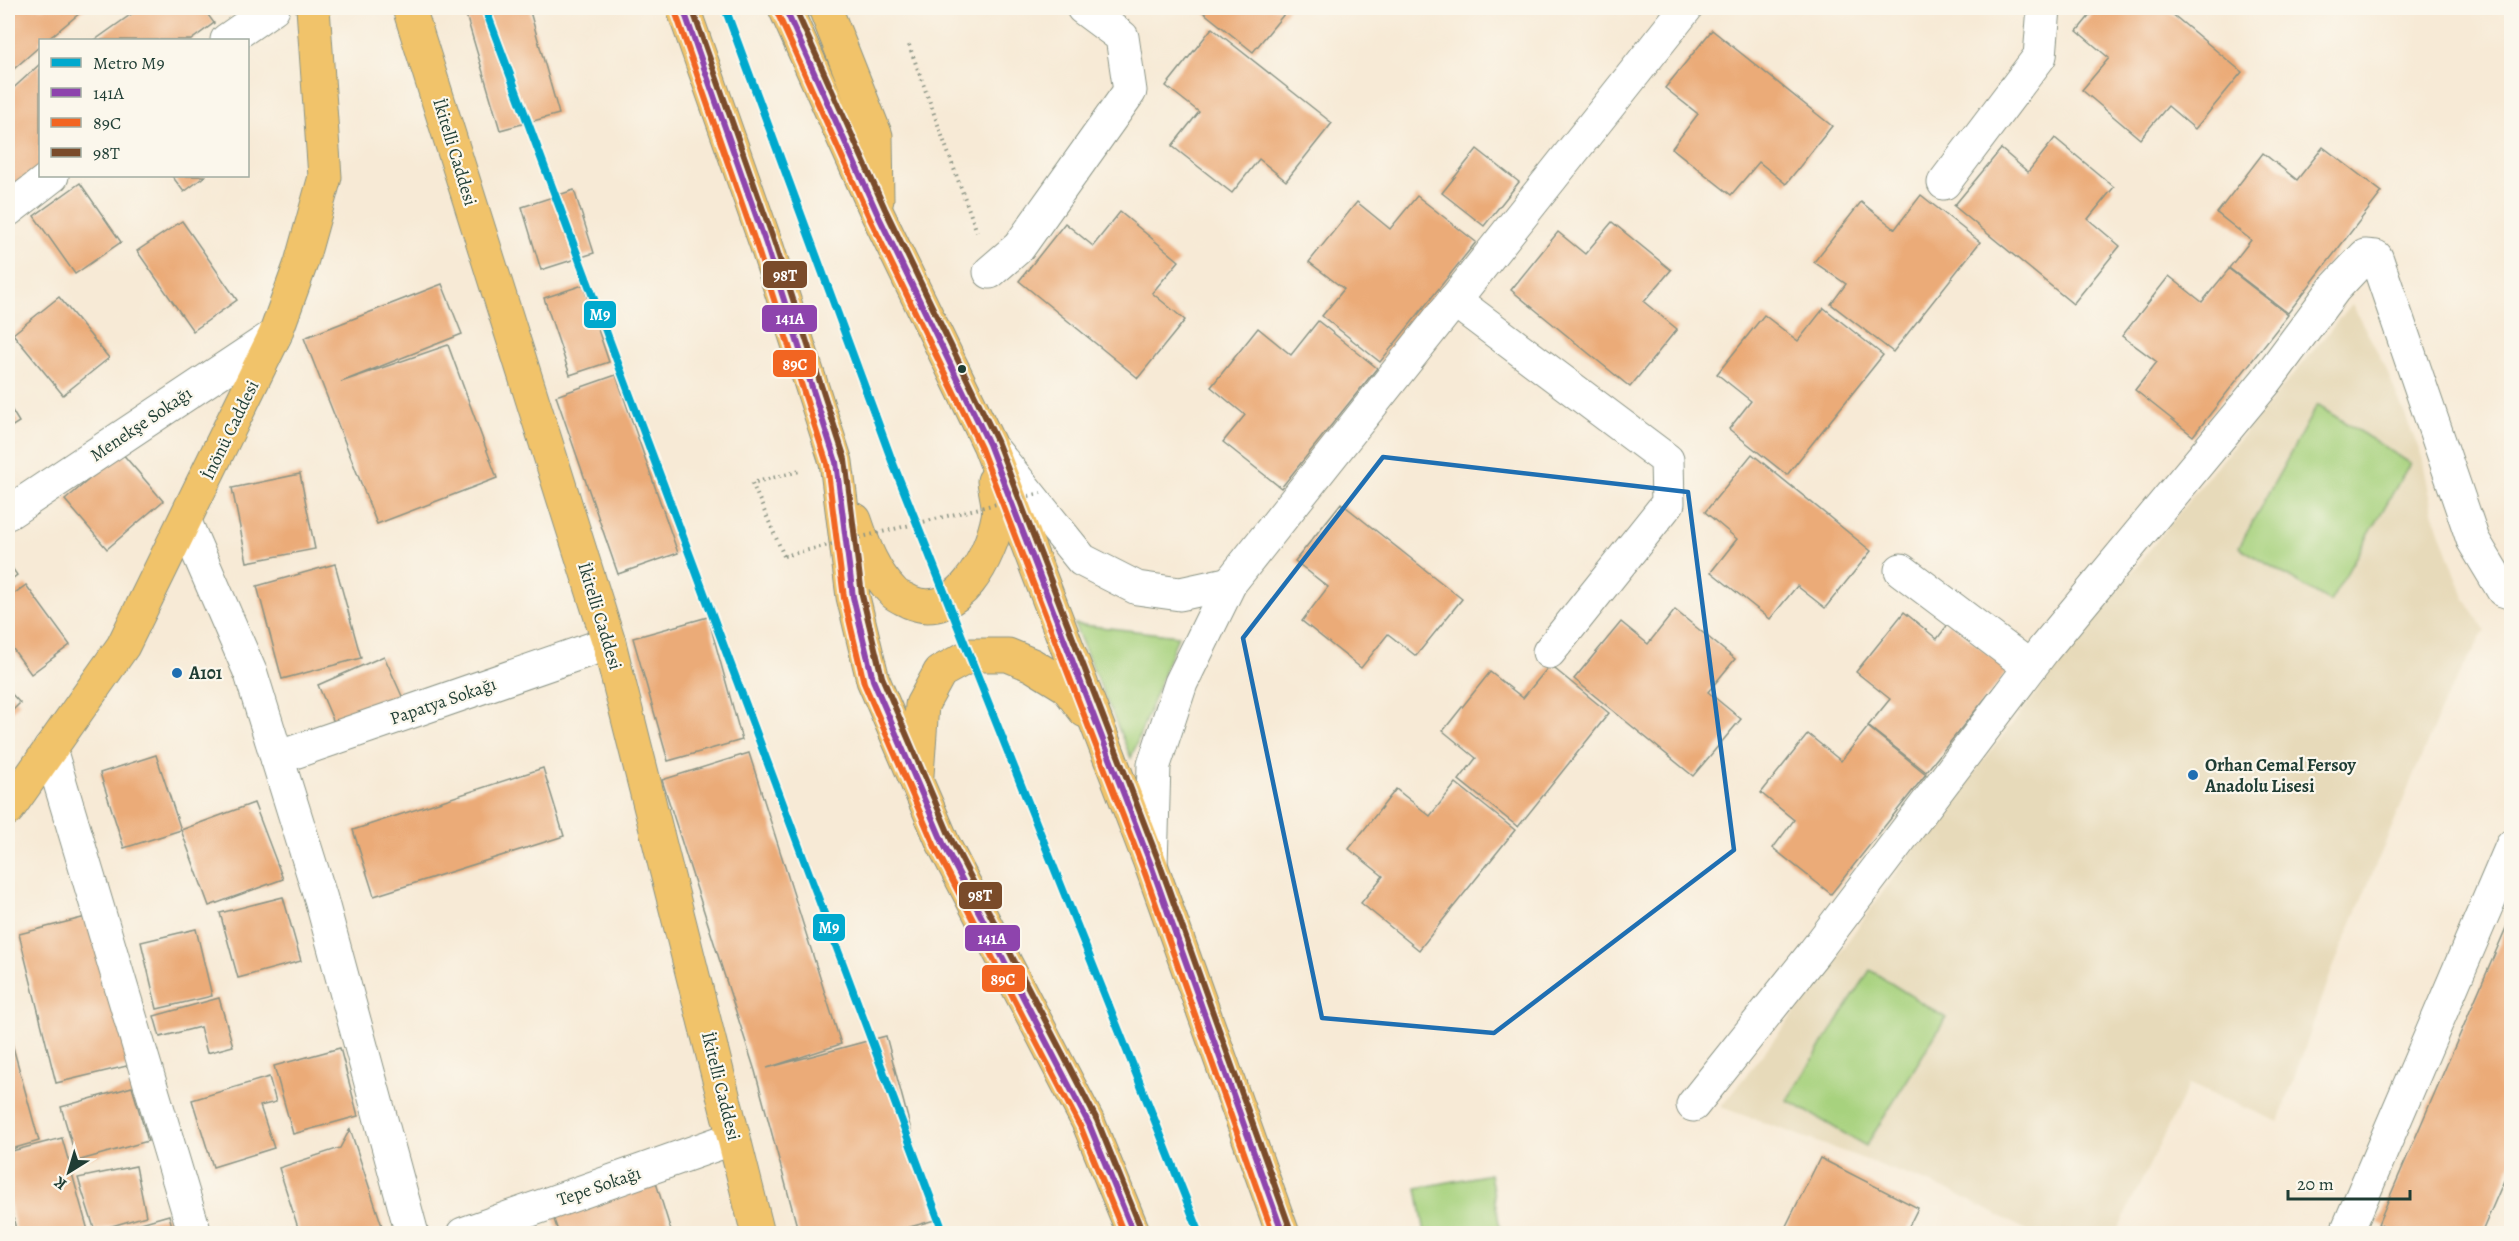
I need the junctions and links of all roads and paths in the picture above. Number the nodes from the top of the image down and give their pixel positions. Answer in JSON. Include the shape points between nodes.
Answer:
{"nodes":[{"id":1,"x":273,"y":8,"type":"edge"},
{"id":2,"x":313,"y":8,"type":"edge"},
{"id":3,"x":409,"y":8,"type":"edge"},
{"id":4,"x":683,"y":8,"type":"edge"},
{"id":5,"x":784,"y":8,"type":"edge"},
{"id":6,"x":825,"y":8,"type":"edge"},
{"id":7,"x":1083,"y":8,"type":"edge"},
{"id":8,"x":1686,"y":8,"type":"edge"},
{"id":9,"x":2044,"y":8,"type":"edge"},
{"id":10,"x":228,"y":39,"type":"edge"},
{"id":11,"x":909,"y":45,"type":"dead end"},
{"id":12,"x":50,"y":177,"type":"edge"},
{"id":13,"x":1944,"y":183,"type":"dead end"},
{"id":14,"x":11,"y":200,"type":"edge"},
{"id":15,"x":877,"y":213,"type":"junction"},
{"id":16,"x":977,"y":231,"type":"dead end"},
{"id":17,"x":990,"y":272,"type":"dead end"},
{"id":18,"x":1454,"y":300,"type":"junction"},
{"id":19,"x":276,"y":335,"type":"junction"},
{"id":20,"x":989,"y":444,"type":"junction"},
{"id":21,"x":836,"y":462,"type":"junction"},
{"id":22,"x":1041,"y":493,"type":"dead end"},
{"id":23,"x":8,"y":513,"type":"edge"},
{"id":24,"x":185,"y":522,"type":"junction"},
{"id":25,"x":1901,"y":570,"type":"dead end"},
{"id":26,"x":1230,"y":583,"type":"junction"},
{"id":27,"x":2511,"y":593,"type":"edge"},
{"id":28,"x":609,"y":643,"type":"junction"},
{"id":29,"x":1549,"y":652,"type":"dead end"},
{"id":30,"x":2030,"y":667,"type":"junction"},
{"id":31,"x":1102,"y":734,"type":"junction"},
{"id":32,"x":50,"y":749,"type":"junction"},
{"id":33,"x":277,"y":758,"type":"junction"},
{"id":34,"x":916,"y":783,"type":"junction"},
{"id":35,"x":8,"y":809,"type":"edge"},
{"id":36,"x":2511,"y":846,"type":"edge"},
{"id":37,"x":1151,"y":865,"type":"junction"},
{"id":38,"x":1692,"y":1105,"type":"dead end"},
{"id":39,"x":734,"y":1138,"type":"junction"},
{"id":40,"x":195,"y":1233,"type":"edge"},
{"id":41,"x":412,"y":1233,"type":"edge"},
{"id":42,"x":464,"y":1233,"type":"edge"},
{"id":43,"x":758,"y":1233,"type":"edge"},
{"id":44,"x":1134,"y":1233,"type":"edge"},
{"id":45,"x":1283,"y":1233,"type":"edge"},
{"id":46,"x":2346,"y":1233,"type":"edge"}],
"edges":[{"from":1,"to":10,"type":"street"},
{"from":2,"to":19,"type":"main road","name":"İnönü Caddesi","via":[[324,177]]},
{"from":3,"to":28,"type":"main road","name":"İkitelli Caddesi"},
{"from":4,"to":21,"type":"main road","via":[[766,244]]},
{"from":5,"to":15,"type":"main road"},
{"from":6,"to":15,"type":"main road","via":[[876,136]]},
{"from":7,"to":17,"type":"street","via":[[1122,37],[1130,91],[1019,247]]},
{"from":8,"to":18,"type":"street"},
{"from":9,"to":13,"type":"street","via":[[2040,56]]},
{"from":11,"to":16,"type":"path"},
{"from":12,"to":14,"type":"street"},
{"from":15,"to":20,"type":"main road"},
{"from":18,"to":26,"type":"street"},
{"from":18,"to":29,"type":"street","via":[[1667,460],[1668,502]]},
{"from":19,"to":23,"type":"street","name":"Menekşe Sokağı"},
{"from":19,"to":24,"type":"main road","name":"İnönü Caddesi"},
{"from":20,"to":21,"type":"main road","via":[[999,515],[992,540],[966,588],[938,605],[918,605],[895,595],[868,557]]},
{"from":20,"to":26,"type":"street","via":[[1082,560],[1137,588],[1180,594]]},
{"from":20,"to":31,"type":"main road"},
{"from":21,"to":22,"type":"path","bridge":true,"via":[[753,483],[784,556]]},
{"from":21,"to":34,"type":"main road","via":[[853,597],[873,680]]},
{"from":24,"to":32,"type":"main road","name":"İnönü Caddesi","via":[[123,646]]},
{"from":24,"to":33,"type":"street","via":[[250,674]]},
{"from":25,"to":30,"type":"street"},
{"from":26,"to":37,"type":"street","via":[[1181,683],[1154,765]]},
{"from":27,"to":30,"type":"street","via":[[2504,590],[2473,540],[2376,257],[2365,256],[2334,289],[2266,381]]},
{"from":28,"to":33,"type":"street","name":"Papatya Sokağı"},
{"from":28,"to":39,"type":"main road","name":"İkitelli Caddesi"},
{"from":30,"to":38,"type":"street","via":[[1813,954]]},
{"from":31,"to":34,"type":"main road","via":[[1066,686],[1032,664],[1008,655],[971,655],[940,672],[922,705]]},
{"from":31,"to":37,"type":"main road"},
{"from":32,"to":35,"type":"main road","name":"İnönü Caddesi"},
{"from":32,"to":40,"type":"street"},
{"from":33,"to":41,"type":"street","via":[[321,899]]},
{"from":34,"to":44,"type":"main road","via":[[943,843],[1089,1124]]},
{"from":36,"to":46,"type":"street"},
{"from":37,"to":45,"type":"main road"},
{"from":39,"to":42,"type":"street","name":"Tepe Sokağı"},
{"from":39,"to":43,"type":"main road","name":"İkitelli Caddesi"}]}
